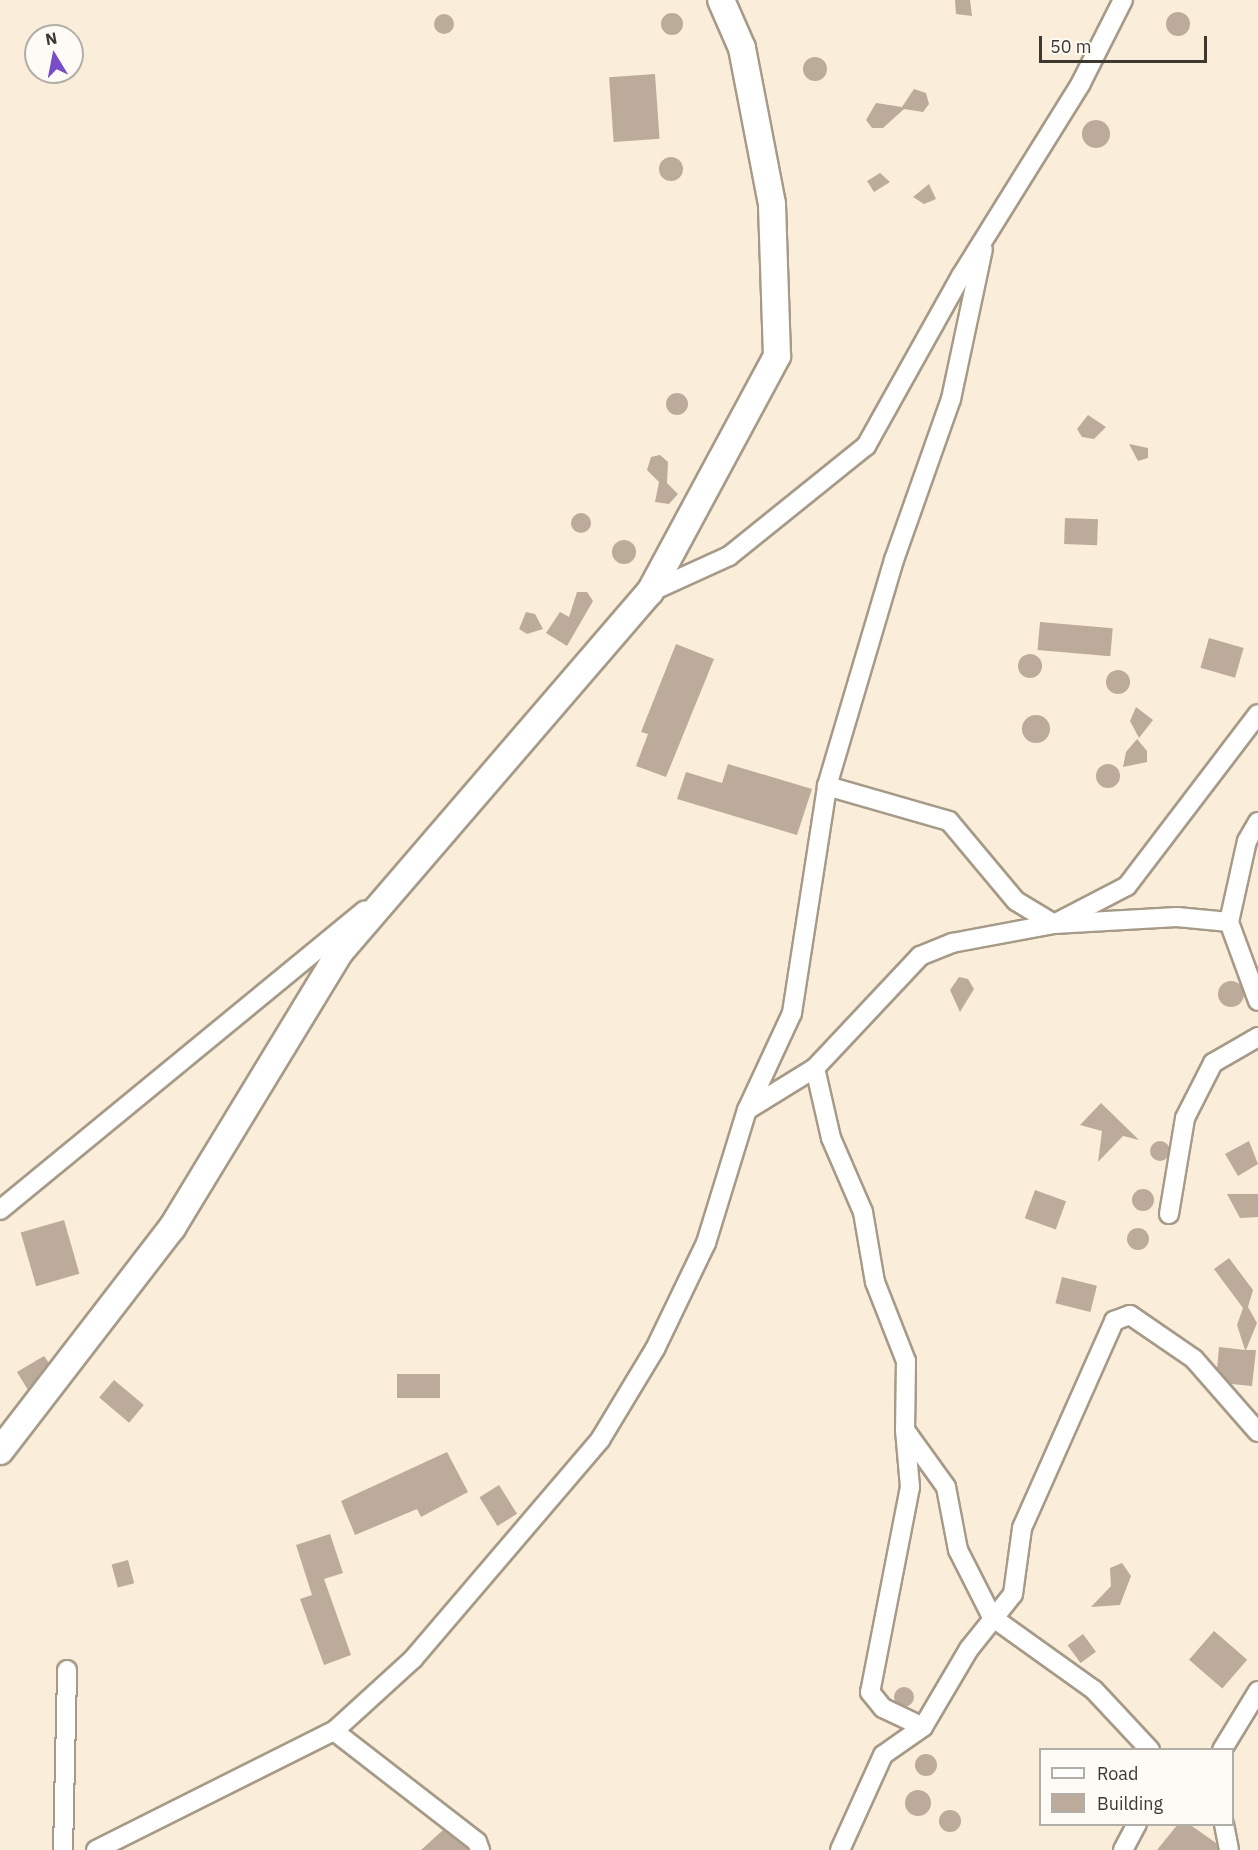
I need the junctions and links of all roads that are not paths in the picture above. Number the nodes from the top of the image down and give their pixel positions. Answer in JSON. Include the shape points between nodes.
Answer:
{"nodes":[{"id":1,"x":721,"y":0,"type":"edge"},
{"id":2,"x":733,"y":0,"type":"edge"},
{"id":3,"x":1124,"y":0,"type":"edge"},
{"id":4,"x":742,"y":48,"type":"junction"},
{"id":5,"x":983,"y":249,"type":"junction"},
{"id":6,"x":650,"y":592,"type":"junction"},
{"id":7,"x":1258,"y":714,"type":"edge"},
{"id":8,"x":827,"y":786,"type":"junction"},
{"id":9,"x":1258,"y":822,"type":"edge"},
{"id":10,"x":387,"y":891,"type":"junction"},
{"id":11,"x":1229,"y":922,"type":"junction"},
{"id":12,"x":1054,"y":924,"type":"junction"},
{"id":13,"x":1258,"y":1001,"type":"edge"},
{"id":14,"x":1258,"y":1036,"type":"edge"},
{"id":15,"x":815,"y":1068,"type":"junction"},
{"id":16,"x":747,"y":1110,"type":"junction"},
{"id":17,"x":0,"y":1210,"type":"edge"},
{"id":18,"x":1169,"y":1214,"type":"dead end"},
{"id":19,"x":905,"y":1430,"type":"junction"},
{"id":20,"x":1258,"y":1432,"type":"edge"},
{"id":21,"x":0,"y":1451,"type":"edge"},
{"id":22,"x":992,"y":1617,"type":"junction"},
{"id":23,"x":67,"y":1670,"type":"dead end"},
{"id":24,"x":1258,"y":1691,"type":"edge"},
{"id":25,"x":923,"y":1726,"type":"junction"},
{"id":26,"x":334,"y":1731,"type":"junction"},
{"id":27,"x":1149,"y":1748,"type":"edge"},
{"id":28,"x":1223,"y":1748,"type":"edge"},
{"id":29,"x":1136,"y":1826,"type":"edge"},
{"id":30,"x":1224,"y":1826,"type":"edge"},
{"id":31,"x":63,"y":1850,"type":"edge"},
{"id":32,"x":96,"y":1850,"type":"edge"},
{"id":33,"x":480,"y":1850,"type":"edge"},
{"id":34,"x":840,"y":1850,"type":"edge"},
{"id":35,"x":1123,"y":1850,"type":"edge"},
{"id":36,"x":1229,"y":1850,"type":"edge"}],
"edges":[{"from":1,"to":4,"type":"street"},
{"from":2,"to":4,"type":"street"},
{"from":3,"to":5,"type":"street","via":[[1081,83],[1014,188]]},
{"from":4,"to":6,"type":"street","via":[[772,204],[777,356]]},
{"from":5,"to":6,"type":"street","via":[[961,276],[866,446],[729,556]]},
{"from":5,"to":8,"type":"street","via":[[951,399],[894,560]]},
{"from":6,"to":10,"type":"street"},
{"from":7,"to":12,"type":"street","via":[[1127,886]]},
{"from":8,"to":12,"type":"street","via":[[949,821],[1016,901]]},
{"from":8,"to":16,"type":"street","via":[[792,1013]]},
{"from":9,"to":11,"type":"street","via":[[1247,841]]},
{"from":10,"to":17,"type":"street"},
{"from":10,"to":21,"type":"street","via":[[340,952],[172,1228]]},
{"from":11,"to":12,"type":"street","via":[[1177,917]]},
{"from":11,"to":13,"type":"street"},
{"from":12,"to":15,"type":"street","via":[[1017,936],[952,943],[920,956]]},
{"from":14,"to":18,"type":"street","via":[[1213,1063],[1185,1118]]},
{"from":15,"to":16,"type":"street"},
{"from":15,"to":19,"type":"street","via":[[831,1138],[863,1212],[875,1282],[906,1361]]},
{"from":16,"to":26,"type":"street","via":[[706,1243],[655,1349],[600,1440],[413,1659]]},
{"from":19,"to":22,"type":"street","via":[[946,1487],[958,1551]]},
{"from":19,"to":25,"type":"street","via":[[910,1487],[870,1692],[883,1708]]},
{"from":20,"to":22,"type":"street","via":[[1194,1359],[1130,1316],[1114,1321],[1022,1528],[1013,1594]]},
{"from":22,"to":25,"type":"street"},
{"from":22,"to":27,"type":"street","via":[[1094,1690]]},
{"from":23,"to":31,"type":"street"},
{"from":24,"to":28,"type":"street"},
{"from":25,"to":34,"type":"street","via":[[883,1755]]},
{"from":26,"to":32,"type":"street"},
{"from":26,"to":33,"type":"street","via":[[477,1842]]},
{"from":29,"to":35,"type":"street"},
{"from":30,"to":36,"type":"street"}]}
